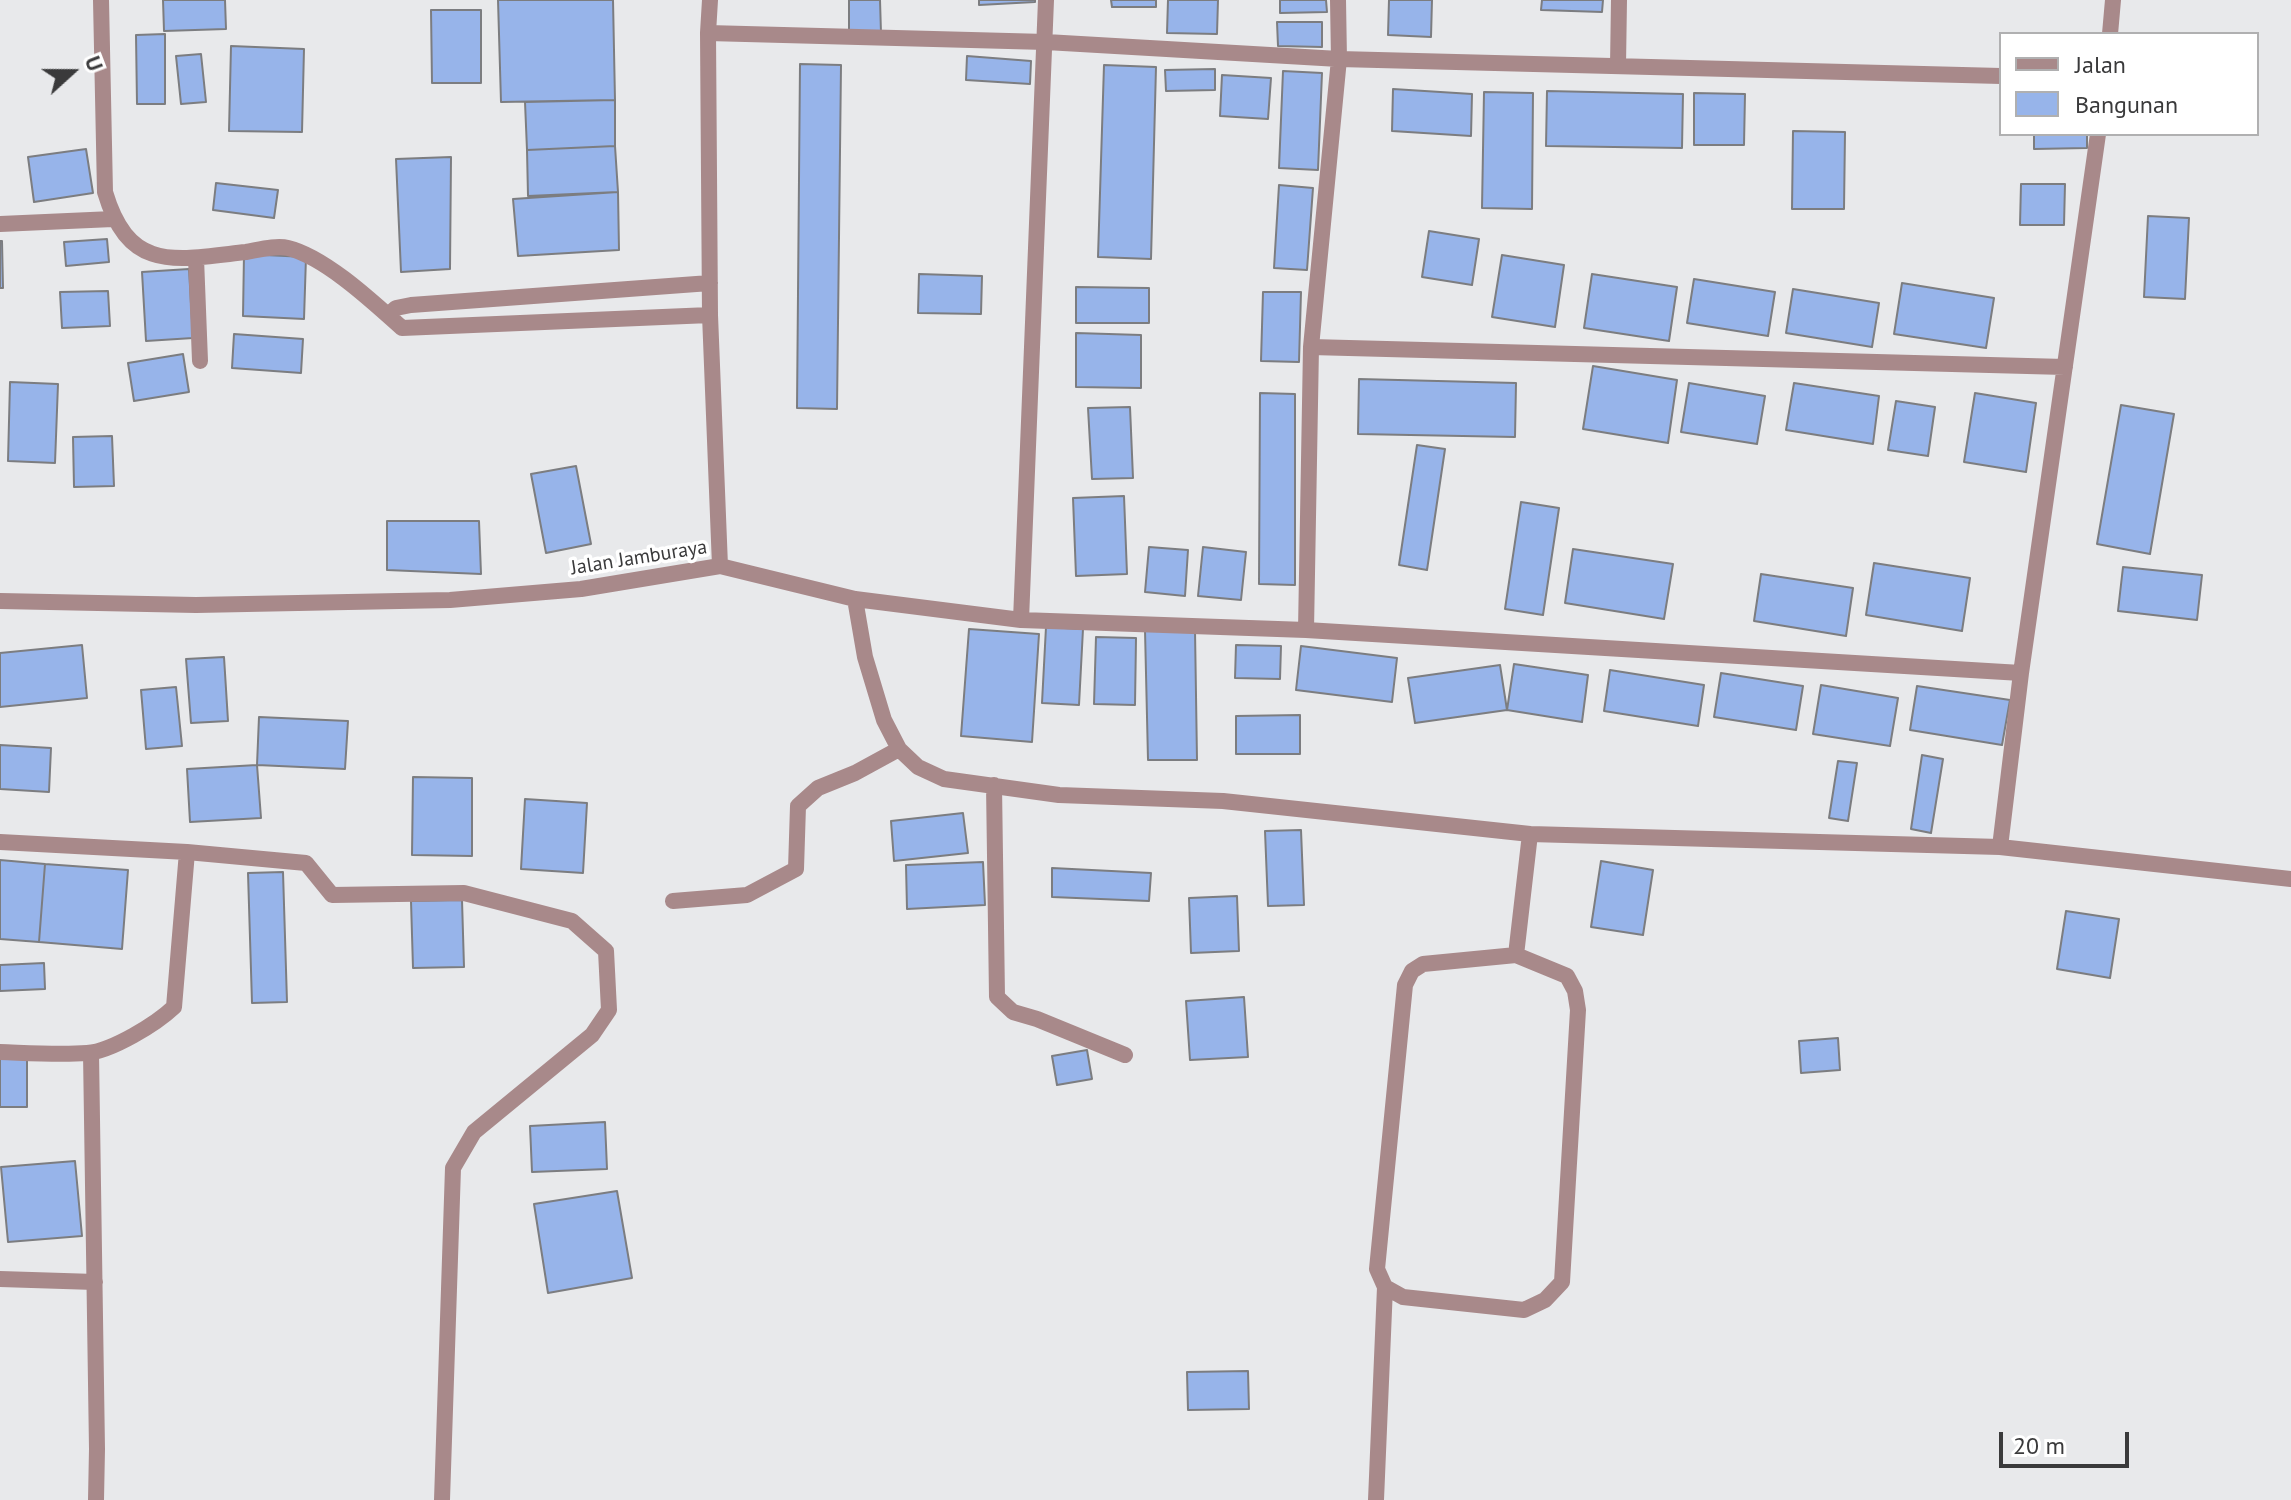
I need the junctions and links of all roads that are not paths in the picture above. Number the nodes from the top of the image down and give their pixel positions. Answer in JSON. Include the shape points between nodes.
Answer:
{"nodes":[{"id":1,"x":101,"y":0,"type":"edge"},
{"id":2,"x":710,"y":0,"type":"edge"},
{"id":3,"x":1046,"y":0,"type":"edge"},
{"id":4,"x":1338,"y":0,"type":"edge"},
{"id":5,"x":1619,"y":0,"type":"edge"},
{"id":6,"x":2113,"y":0,"type":"edge"},
{"id":7,"x":2110,"y":32,"type":"edge"},
{"id":8,"x":708,"y":33,"type":"junction"},
{"id":9,"x":1046,"y":42,"type":"junction"},
{"id":10,"x":1339,"y":59,"type":"junction"},
{"id":11,"x":1618,"y":66,"type":"junction"},
{"id":12,"x":1999,"y":76,"type":"edge"},
{"id":13,"x":2098,"y":136,"type":"edge"},
{"id":14,"x":113,"y":219,"type":"junction"},
{"id":15,"x":0,"y":224,"type":"edge"},
{"id":16,"x":196,"y":258,"type":"junction"},
{"id":17,"x":710,"y":283,"type":"junction"},
{"id":18,"x":388,"y":315,"type":"junction"},
{"id":19,"x":710,"y":315,"type":"junction"},
{"id":20,"x":1311,"y":347,"type":"junction"},
{"id":21,"x":200,"y":361,"type":"dead end"},
{"id":22,"x":2065,"y":367,"type":"junction"},
{"id":23,"x":720,"y":566,"type":"junction"},
{"id":24,"x":855,"y":599,"type":"junction"},
{"id":25,"x":0,"y":601,"type":"edge"},
{"id":26,"x":1021,"y":620,"type":"junction"},
{"id":27,"x":1306,"y":630,"type":"junction"},
{"id":28,"x":2021,"y":673,"type":"junction"},
{"id":29,"x":899,"y":749,"type":"junction"},
{"id":30,"x":994,"y":785,"type":"junction"},
{"id":31,"x":1530,"y":834,"type":"junction"},
{"id":32,"x":0,"y":842,"type":"edge"},
{"id":33,"x":2000,"y":847,"type":"junction"},
{"id":34,"x":187,"y":852,"type":"junction"},
{"id":35,"x":2291,"y":879,"type":"edge"},
{"id":36,"x":673,"y":901,"type":"dead end"},
{"id":37,"x":1516,"y":955,"type":"junction"},
{"id":38,"x":0,"y":1052,"type":"edge"},
{"id":39,"x":91,"y":1053,"type":"junction"},
{"id":40,"x":1125,"y":1055,"type":"dead end"},
{"id":41,"x":0,"y":1279,"type":"edge"},
{"id":42,"x":95,"y":1282,"type":"junction"},
{"id":43,"x":1385,"y":1287,"type":"junction"},
{"id":44,"x":96,"y":1500,"type":"edge"},
{"id":45,"x":442,"y":1500,"type":"edge"},
{"id":46,"x":1376,"y":1500,"type":"edge"}],
"edges":[{"from":1,"to":14,"type":"street","via":[[105,192]]},
{"from":2,"to":8,"type":"street","name":"Jalan Jamburaya"},
{"from":3,"to":9,"type":"street"},
{"from":4,"to":10,"type":"street"},
{"from":5,"to":11,"type":"street"},
{"from":6,"to":7,"type":"street"},
{"from":8,"to":9,"type":"street"},
{"from":8,"to":17,"type":"street","name":"Jalan Jamburaya"},
{"from":9,"to":10,"type":"street"},
{"from":9,"to":26,"type":"street"},
{"from":10,"to":11,"type":"street"},
{"from":10,"to":20,"type":"street"},
{"from":11,"to":12,"type":"street"},
{"from":13,"to":22,"type":"street"},
{"from":14,"to":15,"type":"street"},
{"from":14,"to":16,"type":"street","via":[[146,254]]},
{"from":16,"to":18,"type":"street","via":[[285,247],[314,258]]},
{"from":16,"to":21,"type":"street"},
{"from":17,"to":18,"type":"street","via":[[424,304],[396,308]]},
{"from":17,"to":19,"type":"street","name":"Jalan Jamburaya"},
{"from":18,"to":19,"type":"street","via":[[402,328]]},
{"from":19,"to":23,"type":"street","name":"Jalan Jamburaya"},
{"from":20,"to":22,"type":"street"},
{"from":20,"to":27,"type":"street"},
{"from":22,"to":28,"type":"street"},
{"from":23,"to":24,"type":"street"},
{"from":23,"to":25,"type":"street","name":"Jalan Jamburaya","via":[[581,589],[450,600],[196,605]]},
{"from":24,"to":26,"type":"street"},
{"from":24,"to":29,"type":"street","via":[[865,657],[884,720]]},
{"from":26,"to":27,"type":"street"},
{"from":27,"to":28,"type":"street"},
{"from":28,"to":33,"type":"street"},
{"from":29,"to":30,"type":"street","via":[[918,767],[944,779]]},
{"from":29,"to":36,"type":"street","via":[[818,788],[798,806],[796,869],[747,895]]},
{"from":30,"to":31,"type":"street","via":[[1059,795],[1223,801]]},
{"from":30,"to":40,"type":"street","via":[[997,997],[1013,1012]]},
{"from":31,"to":33,"type":"street"},
{"from":31,"to":37,"type":"street"},
{"from":32,"to":34,"type":"street"},
{"from":33,"to":35,"type":"street"},
{"from":34,"to":39,"type":"street","via":[[174,1007],[159,1022]]},
{"from":34,"to":45,"type":"street","via":[[306,863],[332,895],[464,893],[572,921],[606,951],[609,1010],[592,1035],[474,1132],[453,1168]]},
{"from":37,"to":43,"type":"street","via":[[1423,964],[1405,985],[1377,1269]]},
{"from":37,"to":43,"type":"street","via":[[1567,976],[1578,1010],[1562,1282],[1545,1300],[1524,1310],[1403,1297]]},
{"from":38,"to":39,"type":"street"},
{"from":39,"to":42,"type":"street"},
{"from":41,"to":42,"type":"street"},
{"from":42,"to":44,"type":"street"},
{"from":43,"to":46,"type":"street"}]}
